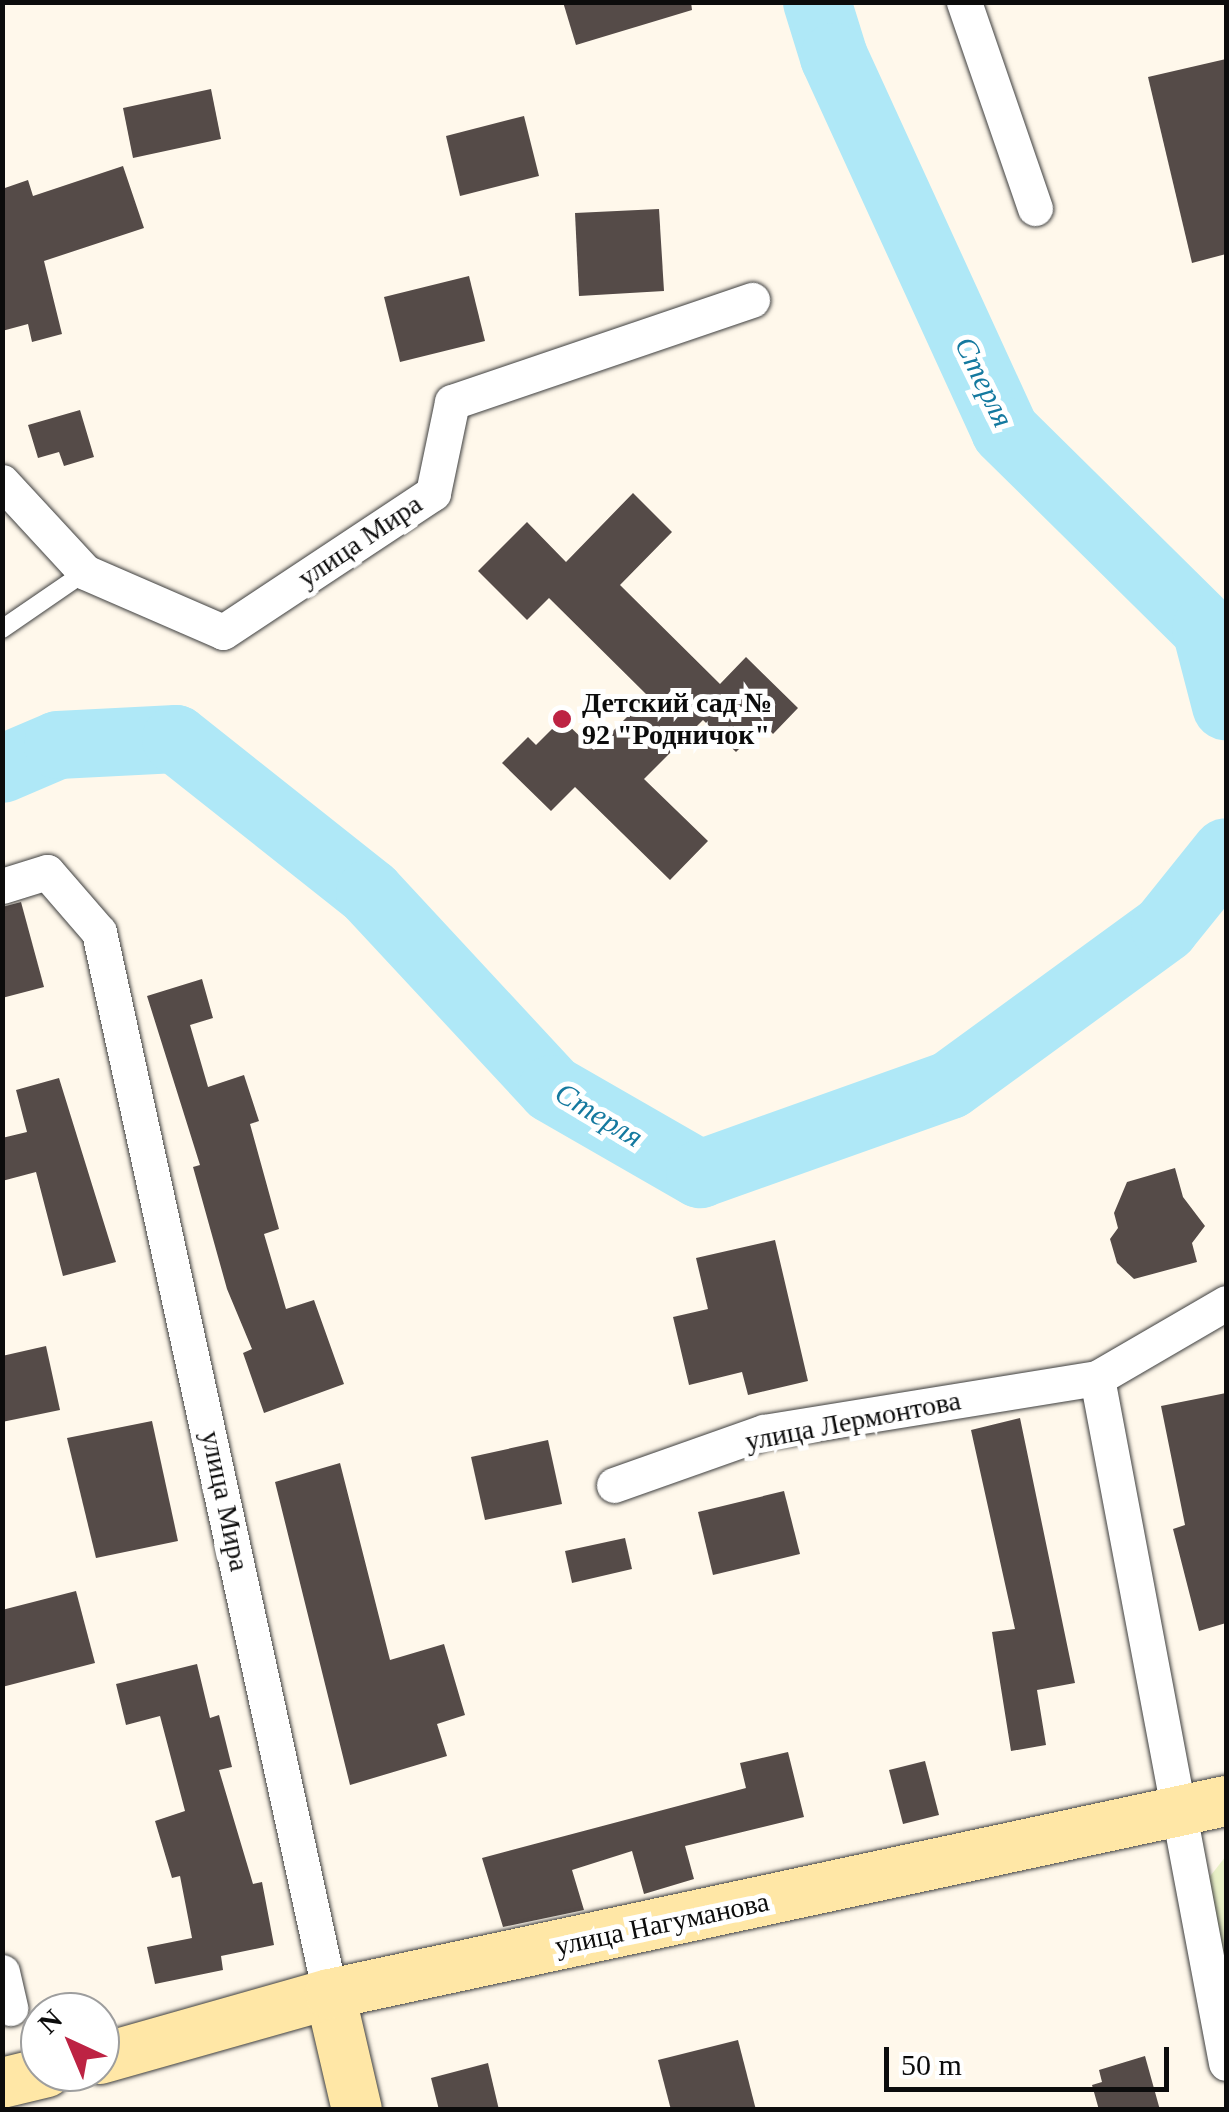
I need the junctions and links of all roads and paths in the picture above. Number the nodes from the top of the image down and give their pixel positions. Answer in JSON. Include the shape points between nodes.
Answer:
{"nodes":[{"id":1,"x":964,"y":2,"type":"edge"},
{"id":2,"x":1035,"y":208,"type":"dead end"},
{"id":3,"x":752,"y":300,"type":"dead end"},
{"id":4,"x":2,"y":482,"type":"edge"},
{"id":5,"x":85,"y":572,"type":"junction"},
{"id":6,"x":2,"y":629,"type":"edge"},
{"id":7,"x":2,"y":886,"type":"edge"},
{"id":8,"x":1226,"y":1303,"type":"edge"},
{"id":9,"x":1097,"y":1378,"type":"junction"},
{"id":10,"x":614,"y":1484,"type":"dead end"},
{"id":11,"x":1226,"y":1801,"type":"edge"},
{"id":12,"x":1176,"y":1815,"type":"junction"},
{"id":13,"x":2,"y":1972,"type":"edge"},
{"id":14,"x":330,"y":1994,"type":"junction"},
{"id":15,"x":10,"y":2008,"type":"dead end"},
{"id":16,"x":120,"y":2054,"type":"edge"},
{"id":17,"x":1226,"y":2062,"type":"edge"},
{"id":18,"x":357,"y":2110,"type":"edge"}],
"edges":[{"from":1,"to":2,"type":"street"},
{"from":3,"to":5,"type":"street","name":"улица Мира","via":[[452,402],[432,493],[223,632]]},
{"from":4,"to":5,"type":"street","name":"улица Мира"},
{"from":5,"to":6,"type":"lane"},
{"from":7,"to":14,"type":"street","name":"улица Мира","via":[[46,872],[99,932]]},
{"from":8,"to":9,"type":"street","name":"улица Лермонтова"},
{"from":9,"to":10,"type":"street","name":"улица Лермонтова","via":[[764,1432]]},
{"from":9,"to":12,"type":"street"},
{"from":11,"to":12,"type":"main road","name":"улица Нагуманова"},
{"from":12,"to":14,"type":"main road","name":"улица Нагуманова"},
{"from":12,"to":17,"type":"street"},
{"from":13,"to":15,"type":"street"},
{"from":14,"to":16,"type":"main road","name":"улица Нагуманова"},
{"from":14,"to":18,"type":"main road","name":"улица Мира"}]}
